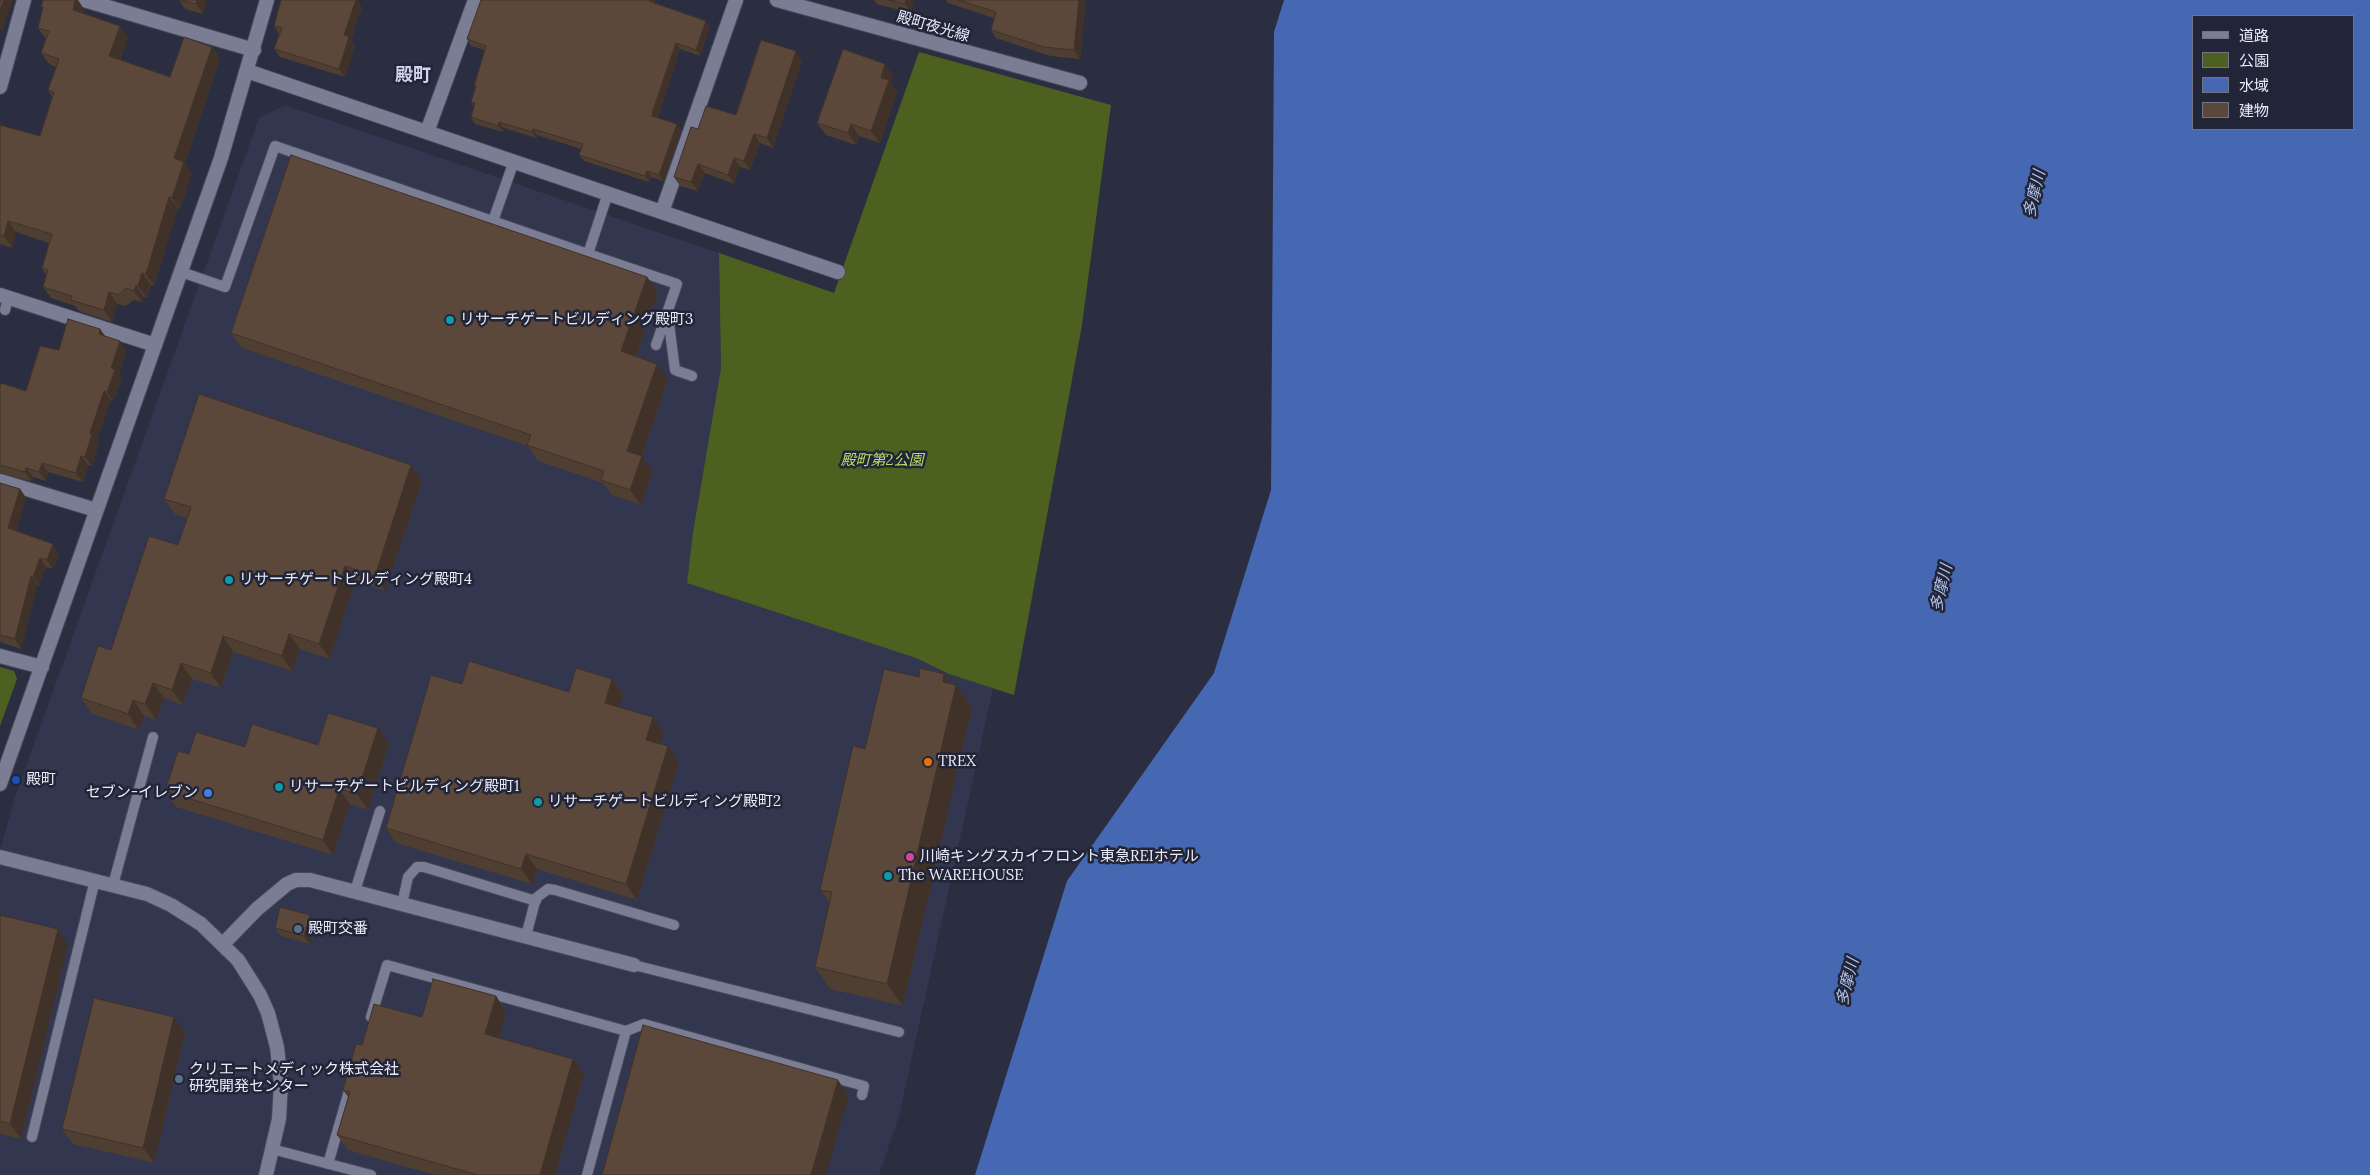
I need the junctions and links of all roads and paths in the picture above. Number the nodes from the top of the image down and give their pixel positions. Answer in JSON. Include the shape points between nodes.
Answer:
{"nodes":[{"id":1,"x":24,"y":0,"type":"edge"},
{"id":2,"x":84,"y":0,"type":"edge"},
{"id":3,"x":267,"y":0,"type":"edge"},
{"id":4,"x":475,"y":0,"type":"edge"},
{"id":5,"x":736,"y":0,"type":"edge"},
{"id":6,"x":777,"y":0,"type":"edge"},
{"id":7,"x":254,"y":50,"type":"junction"},
{"id":8,"x":247,"y":71,"type":"junction"},
{"id":9,"x":1080,"y":83,"type":"dead end"},
{"id":10,"x":0,"y":87,"type":"edge"},
{"id":11,"x":427,"y":132,"type":"junction"},
{"id":12,"x":514,"y":161,"type":"junction"},
{"id":13,"x":608,"y":194,"type":"junction"},
{"id":14,"x":662,"y":212,"type":"junction"},
{"id":15,"x":493,"y":221,"type":"junction"},
{"id":16,"x":588,"y":254,"type":"junction"},
{"id":17,"x":181,"y":272,"type":"junction"},
{"id":18,"x":838,"y":272,"type":"dead end"},
{"id":19,"x":5,"y":301,"type":"edge"},
{"id":20,"x":668,"y":313,"type":"junction"},
{"id":21,"x":155,"y":345,"type":"junction"},
{"id":22,"x":656,"y":346,"type":"dead end"},
{"id":23,"x":692,"y":376,"type":"dead end"},
{"id":24,"x":0,"y":481,"type":"edge"},
{"id":25,"x":96,"y":510,"type":"junction"},
{"id":26,"x":0,"y":656,"type":"edge"},
{"id":27,"x":42,"y":667,"type":"junction"},
{"id":28,"x":153,"y":737,"type":"dead end"},
{"id":29,"x":0,"y":784,"type":"edge"},
{"id":30,"x":380,"y":810,"type":"dead end"},
{"id":31,"x":0,"y":857,"type":"edge"},
{"id":32,"x":94,"y":880,"type":"junction"},
{"id":33,"x":113,"y":885,"type":"junction"},
{"id":34,"x":355,"y":891,"type":"junction"},
{"id":35,"x":536,"y":901,"type":"junction"},
{"id":36,"x":402,"y":904,"type":"junction"},
{"id":37,"x":674,"y":925,"type":"dead end"},
{"id":38,"x":526,"y":936,"type":"junction"},
{"id":39,"x":223,"y":944,"type":"junction"},
{"id":40,"x":634,"y":965,"type":"joint"},
{"id":41,"x":367,"y":1031,"type":"edge"},
{"id":42,"x":626,"y":1032,"type":"junction"},
{"id":43,"x":899,"y":1032,"type":"dead end"},
{"id":44,"x":353,"y":1078,"type":"edge"},
{"id":45,"x":862,"y":1095,"type":"dead end"},
{"id":46,"x":32,"y":1137,"type":"dead end"},
{"id":47,"x":272,"y":1149,"type":"junction"},
{"id":48,"x":328,"y":1164,"type":"junction"},
{"id":49,"x":266,"y":1175,"type":"edge"},
{"id":50,"x":371,"y":1175,"type":"edge"},
{"id":51,"x":587,"y":1175,"type":"edge"}],
"edges":[{"from":1,"to":10,"type":"street"},
{"from":2,"to":7,"type":"street"},
{"from":3,"to":7,"type":"street"},
{"from":4,"to":11,"type":"street"},
{"from":5,"to":14,"type":"street"},
{"from":6,"to":9,"type":"street","name":"殿町夜光線"},
{"from":7,"to":8,"type":"street"},
{"from":8,"to":11,"type":"street"},
{"from":8,"to":17,"type":"street"},
{"from":11,"to":12,"type":"street"},
{"from":12,"to":13,"type":"street"},
{"from":12,"to":15,"type":"lane"},
{"from":13,"to":14,"type":"street"},
{"from":13,"to":16,"type":"lane"},
{"from":14,"to":18,"type":"street"},
{"from":15,"to":16,"type":"lane"},
{"from":15,"to":17,"type":"lane","via":[[275,146],[225,287]]},
{"from":16,"to":20,"type":"lane","via":[[677,284]]},
{"from":17,"to":21,"type":"street"},
{"from":19,"to":21,"type":"street"},
{"from":20,"to":22,"type":"lane"},
{"from":20,"to":23,"type":"lane","via":[[674,370]]},
{"from":21,"to":25,"type":"street"},
{"from":24,"to":25,"type":"street"},
{"from":25,"to":27,"type":"street"},
{"from":26,"to":27,"type":"street"},
{"from":27,"to":29,"type":"street"},
{"from":28,"to":33,"type":"lane"},
{"from":30,"to":34,"type":"lane"},
{"from":31,"to":32,"type":"street"},
{"from":32,"to":33,"type":"street"},
{"from":32,"to":46,"type":"lane"},
{"from":33,"to":39,"type":"street","via":[[147,894],[171,905],[202,924]]},
{"from":34,"to":36,"type":"street"},
{"from":34,"to":39,"type":"street","via":[[310,880],[296,880],[257,909]]},
{"from":35,"to":36,"type":"lane","via":[[424,867],[417,868],[408,877]]},
{"from":35,"to":37,"type":"lane","via":[[542,892],[555,890]]},
{"from":35,"to":38,"type":"lane"},
{"from":36,"to":38,"type":"street"},
{"from":38,"to":40,"type":"street"},
{"from":39,"to":47,"type":"street","via":[[238,960],[256,989],[274,1029],[281,1083],[279,1119]]},
{"from":40,"to":43,"type":"lane"},
{"from":41,"to":42,"type":"lane","via":[[386,965]]},
{"from":42,"to":45,"type":"lane","via":[[644,1024],[864,1086]]},
{"from":42,"to":51,"type":"lane"},
{"from":44,"to":48,"type":"lane"},
{"from":47,"to":48,"type":"lane"},
{"from":47,"to":49,"type":"street"},
{"from":48,"to":50,"type":"lane"}]}
